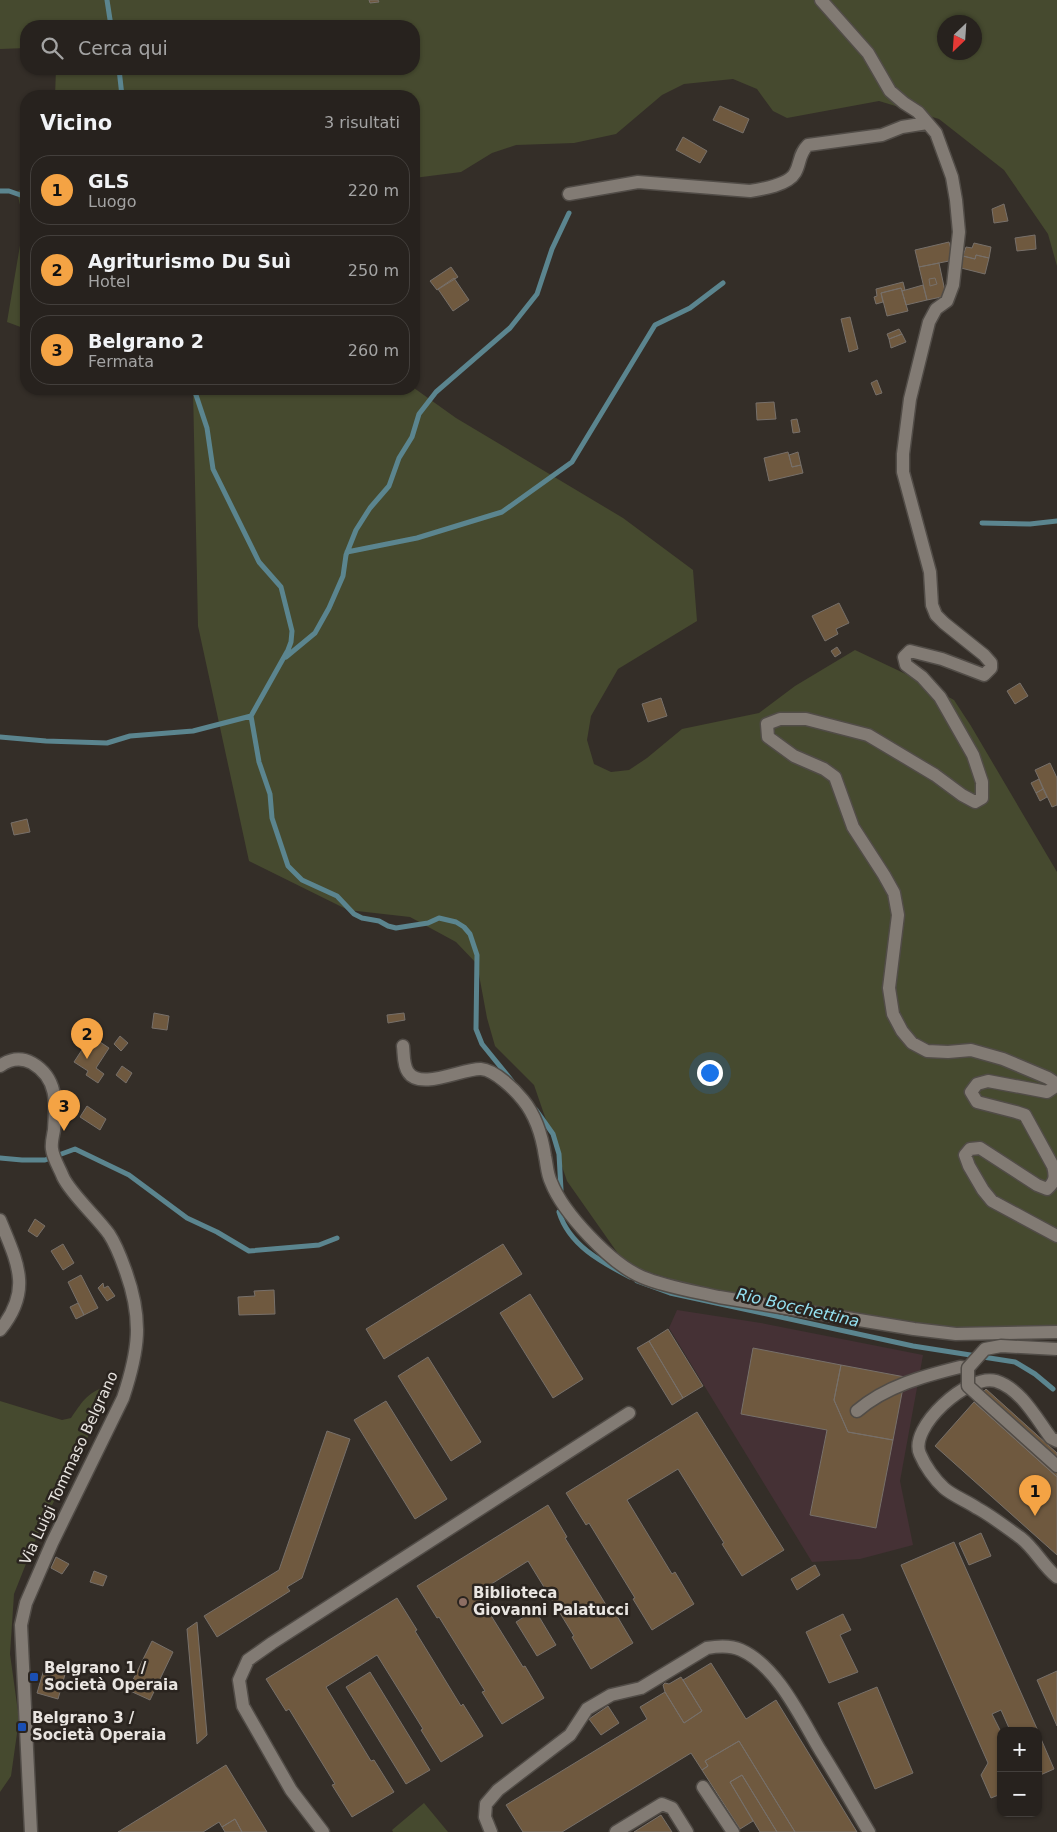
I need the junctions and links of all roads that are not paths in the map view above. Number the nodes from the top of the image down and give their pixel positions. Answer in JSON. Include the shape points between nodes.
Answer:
{"nodes":[{"id":1,"x":821,"y":0,"type":"edge"},
{"id":2,"x":927,"y":123,"type":"junction"},
{"id":3,"x":569,"y":194,"type":"dead end"},
{"id":4,"x":403,"y":1046,"type":"dead end"},
{"id":5,"x":0,"y":1066,"type":"edge"},
{"id":6,"x":0,"y":1220,"type":"edge"},
{"id":7,"x":1057,"y":1236,"type":"edge"},
{"id":8,"x":0,"y":1330,"type":"edge"},
{"id":9,"x":1057,"y":1332,"type":"edge"},
{"id":10,"x":1057,"y":1349,"type":"edge"},
{"id":11,"x":968,"y":1368,"type":"junction"},
{"id":12,"x":857,"y":1411,"type":"dead end"},
{"id":13,"x":630,"y":1413,"type":"dead end"},
{"id":14,"x":1057,"y":1442,"type":"edge"},
{"id":15,"x":1057,"y":1466,"type":"edge"},
{"id":16,"x":1057,"y":1577,"type":"edge"},
{"id":17,"x":703,"y":1787,"type":"dead end"},
{"id":18,"x":31,"y":1832,"type":"edge"},
{"id":19,"x":323,"y":1832,"type":"edge"},
{"id":20,"x":490,"y":1832,"type":"edge"},
{"id":21,"x":616,"y":1832,"type":"edge"},
{"id":22,"x":687,"y":1832,"type":"edge"},
{"id":23,"x":732,"y":1832,"type":"edge"},
{"id":24,"x":869,"y":1832,"type":"edge"}],
"edges":[{"from":1,"to":2,"type":"street","via":[[868,53],[890,91]]},
{"from":2,"to":3,"type":"street","via":[[902,127],[882,135],[808,145],[800,155],[795,174],[769,188],[750,191],[638,182]]},
{"from":2,"to":7,"type":"street","via":[[936,133],[952,178],[959,232],[953,285],[947,301],[936,309],[929,322],[912,390],[903,472],[930,572],[932,605],[936,615],[984,655],[992,668],[984,675],[978,674],[942,659],[910,651],[904,660],[940,697],[973,755],[982,782],[982,798],[975,802],[962,795],[935,774],[868,735],[806,719],[780,719],[767,724],[768,737],[794,756],[835,777],[853,827],[894,893],[898,915],[889,988],[892,1014],[902,1031],[912,1043],[927,1051],[971,1050],[1003,1059],[1054,1082],[1053,1088],[1047,1092],[988,1081],[978,1084],[971,1092],[977,1102],[1025,1116],[1053,1166],[1053,1183],[1047,1189],[980,1148],[970,1149],[965,1156],[968,1166],[992,1201]]},
{"from":4,"to":9,"type":"street","via":[[406,1071],[411,1076],[440,1078],[481,1069],[501,1079],[518,1094],[530,1108],[539,1129],[550,1180],[557,1196],[606,1252],[641,1277],[719,1297],[914,1329],[956,1334]]},
{"from":5,"to":18,"type":"street","name":"Via Luigi Tommaso Belgrano","via":[[14,1059],[28,1061],[43,1069],[51,1082],[55,1098],[52,1150],[65,1181],[119,1251],[133,1292],[138,1333],[123,1398],[52,1542],[26,1603],[21,1625]]},
{"from":6,"to":8,"type":"street","via":[[19,1268],[20,1286],[15,1307]]},
{"from":10,"to":11,"type":"street","bridge":true,"via":[[994,1346],[985,1349]]},
{"from":11,"to":12,"type":"street","via":[[960,1367],[903,1385],[880,1394]]},
{"from":11,"to":15,"type":"street","bridge":true,"via":[[968,1386]]},
{"from":13,"to":19,"type":"street","via":[[248,1660],[238,1680],[243,1706],[291,1790]]},
{"from":14,"to":16,"type":"street","via":[[1014,1391],[994,1381],[978,1382],[957,1392],[941,1406],[924,1429],[918,1452],[944,1489],[1022,1540]]},
{"from":17,"to":23,"type":"street"},
{"from":20,"to":24,"type":"street","via":[[485,1817],[486,1804],[498,1790],[570,1735],[587,1709],[611,1694],[641,1688],[707,1648],[717,1646],[740,1650],[766,1668],[787,1694]]},
{"from":21,"to":22,"type":"street","via":[[662,1804],[672,1808]]}]}
